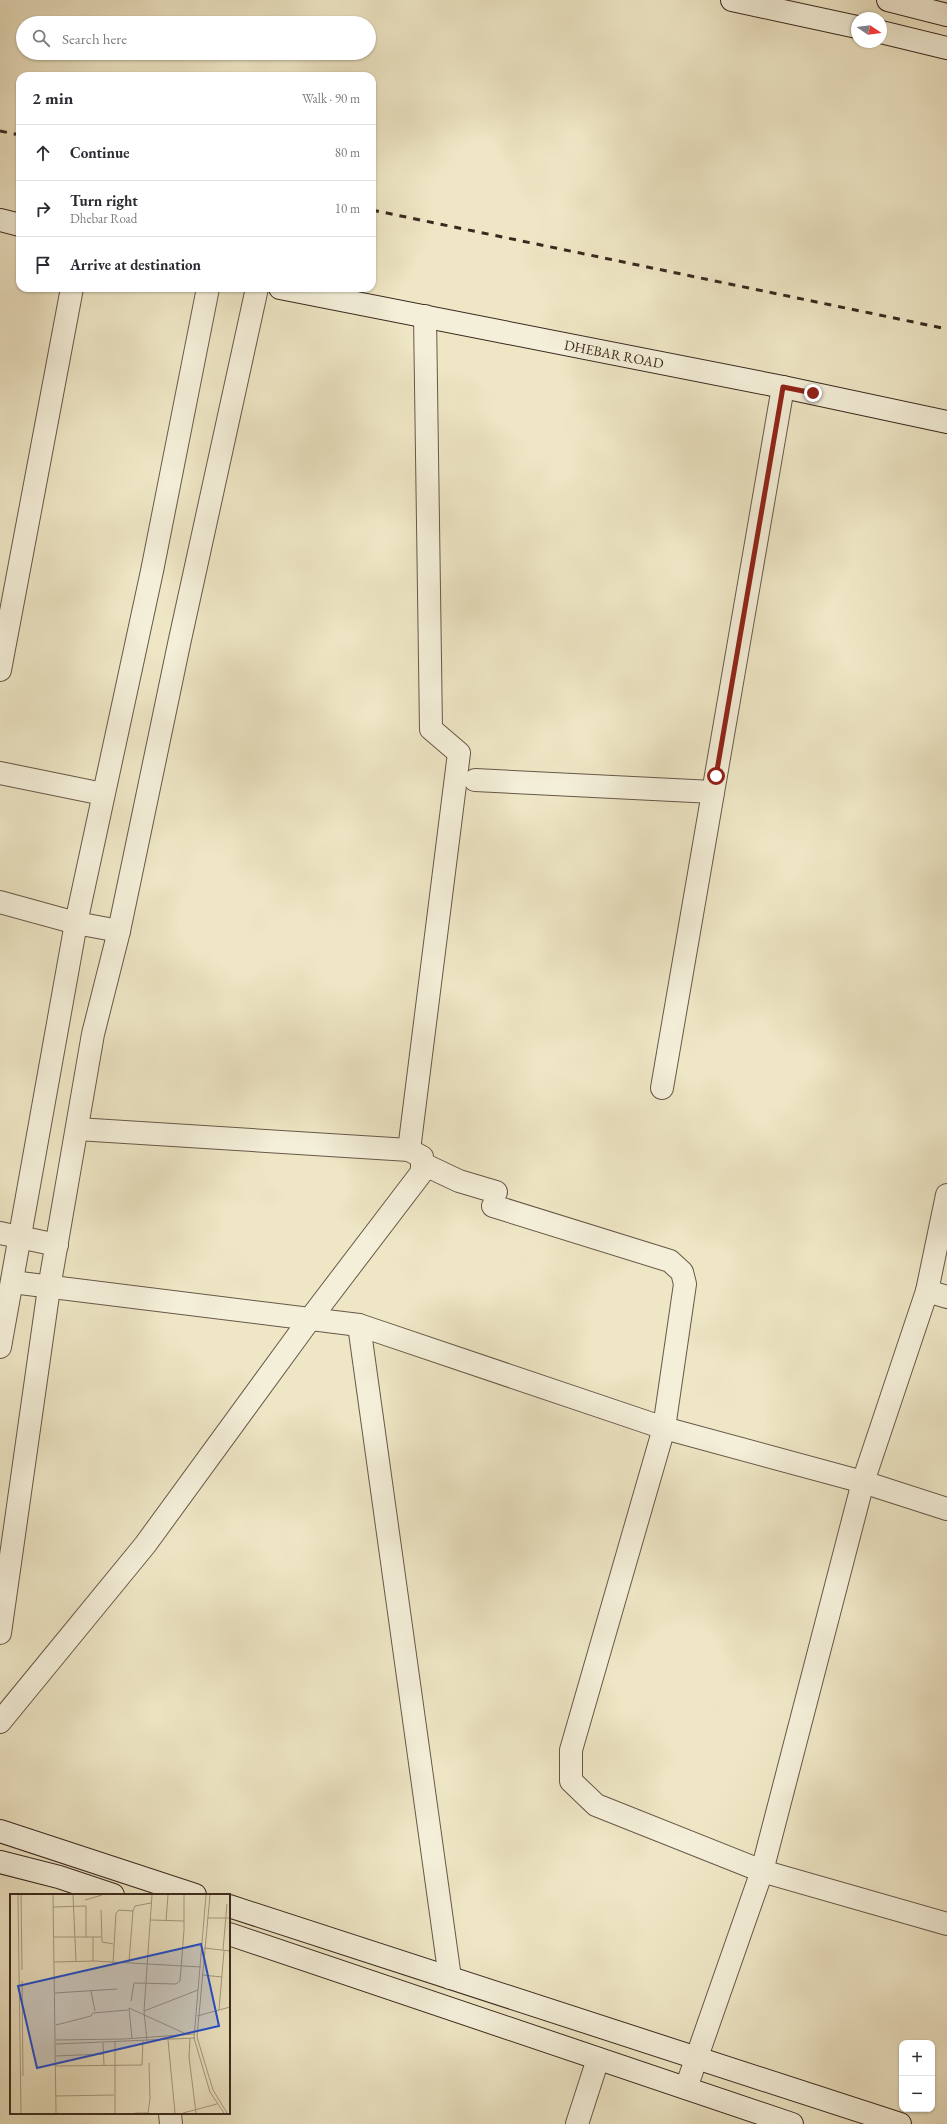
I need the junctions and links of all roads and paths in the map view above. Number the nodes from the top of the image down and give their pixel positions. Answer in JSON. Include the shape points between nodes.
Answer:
{"nodes":[{"id":1,"x":732,"y":0,"type":"edge"},
{"id":2,"x":888,"y":0,"type":"edge"},
{"id":3,"x":947,"y":15,"type":"edge"},
{"id":4,"x":851,"y":26,"type":"edge"},
{"id":5,"x":887,"y":33,"type":"edge"},
{"id":6,"x":947,"y":48,"type":"edge"},
{"id":7,"x":0,"y":220,"type":"edge"},
{"id":8,"x":16,"y":224,"type":"edge"},
{"id":9,"x":71,"y":292,"type":"edge"},
{"id":10,"x":207,"y":292,"type":"edge"},
{"id":11,"x":256,"y":292,"type":"edge"},
{"id":12,"x":301,"y":292,"type":"edge"},
{"id":13,"x":425,"y":316,"type":"junction"},
{"id":14,"x":783,"y":387,"type":"junction"},
{"id":15,"x":947,"y":422,"type":"edge"},
{"id":16,"x":0,"y":670,"type":"edge"},
{"id":17,"x":0,"y":773,"type":"edge"},
{"id":18,"x":475,"y":780,"type":"dead end"},
{"id":19,"x":713,"y":792,"type":"junction"},
{"id":20,"x":103,"y":794,"type":"junction"},
{"id":21,"x":0,"y":902,"type":"edge"},
{"id":22,"x":76,"y":923,"type":"junction"},
{"id":23,"x":119,"y":931,"type":"junction"},
{"id":24,"x":662,"y":1088,"type":"dead end"},
{"id":25,"x":77,"y":1128,"type":"junction"},
{"id":26,"x":416,"y":1157,"type":"junction"},
{"id":27,"x":947,"y":1196,"type":"edge"},
{"id":28,"x":10,"y":1236,"type":"edge"},
{"id":29,"x":56,"y":1245,"type":"junction"},
{"id":30,"x":12,"y":1282,"type":"junction"},
{"id":31,"x":50,"y":1288,"type":"junction"},
{"id":32,"x":937,"y":1294,"type":"edge"},
{"id":33,"x":310,"y":1319,"type":"junction"},
{"id":34,"x":359,"y":1325,"type":"junction"},
{"id":35,"x":0,"y":1348,"type":"edge"},
{"id":36,"x":664,"y":1428,"type":"junction"},
{"id":37,"x":863,"y":1482,"type":"junction"},
{"id":38,"x":947,"y":1509,"type":"edge"},
{"id":39,"x":0,"y":1633,"type":"edge"},
{"id":40,"x":0,"y":1722,"type":"edge"},
{"id":41,"x":0,"y":1831,"type":"edge"},
{"id":42,"x":0,"y":1862,"type":"edge"},
{"id":43,"x":762,"y":1871,"type":"junction"},
{"id":44,"x":155,"y":1888,"type":"edge"},
{"id":45,"x":110,"y":1894,"type":"edge"},
{"id":46,"x":190,"y":1894,"type":"edge"},
{"id":47,"x":230,"y":1906,"type":"edge"},
{"id":48,"x":947,"y":1924,"type":"edge"},
{"id":49,"x":230,"y":1934,"type":"edge"},
{"id":50,"x":450,"y":1978,"type":"junction"},
{"id":51,"x":697,"y":2058,"type":"junction"},
{"id":52,"x":598,"y":2059,"type":"junction"},
{"id":53,"x":686,"y":2088,"type":"junction"},
{"id":54,"x":170,"y":2114,"type":"edge"},
{"id":55,"x":171,"y":2124,"type":"edge"},
{"id":56,"x":577,"y":2124,"type":"edge"},
{"id":57,"x":792,"y":2124,"type":"edge"},
{"id":58,"x":900,"y":2124,"type":"edge"}],
"edges":[{"from":1,"to":4,"type":"street"},
{"from":2,"to":3,"type":"street"},
{"from":5,"to":6,"type":"street"},
{"from":7,"to":8,"type":"street"},
{"from":9,"to":16,"type":"street"},
{"from":10,"to":20,"type":"street","via":[[152,571]]},
{"from":11,"to":23,"type":"street"},
{"from":12,"to":13,"type":"street","name":"DHEBAR ROAD"},
{"from":13,"to":14,"type":"street","name":"DHEBAR ROAD"},
{"from":13,"to":26,"type":"street","via":[[431,729],[459,753]]},
{"from":14,"to":15,"type":"street","name":"DHEBAR ROAD"},
{"from":14,"to":19,"type":"street"},
{"from":17,"to":20,"type":"street"},
{"from":18,"to":19,"type":"street"},
{"from":19,"to":24,"type":"street"},
{"from":20,"to":22,"type":"street"},
{"from":21,"to":22,"type":"street"},
{"from":22,"to":23,"type":"street"},
{"from":22,"to":28,"type":"street"},
{"from":23,"to":25,"type":"street","via":[[93,1034]]},
{"from":25,"to":26,"type":"street"},
{"from":25,"to":29,"type":"street"},
{"from":26,"to":33,"type":"street","via":[[422,1172]]},
{"from":26,"to":36,"type":"street","via":[[494,1199],[670,1261],[682,1272],[685,1294]]},
{"from":27,"to":32,"type":"street"},
{"from":28,"to":29,"type":"street"},
{"from":28,"to":30,"type":"street"},
{"from":29,"to":31,"type":"street"},
{"from":30,"to":31,"type":"street"},
{"from":30,"to":35,"type":"street"},
{"from":31,"to":33,"type":"street"},
{"from":31,"to":39,"type":"street"},
{"from":32,"to":37,"type":"street"},
{"from":33,"to":34,"type":"street"},
{"from":33,"to":40,"type":"street","via":[[145,1545]]},
{"from":34,"to":36,"type":"street"},
{"from":34,"to":50,"type":"street"},
{"from":36,"to":37,"type":"street"},
{"from":36,"to":43,"type":"street","via":[[571,1750],[571,1781],[596,1804]]},
{"from":37,"to":38,"type":"street"},
{"from":37,"to":43,"type":"street"},
{"from":41,"to":44,"type":"street"},
{"from":42,"to":45,"type":"street","via":[[59,1876]]},
{"from":43,"to":48,"type":"street"},
{"from":43,"to":51,"type":"street"},
{"from":44,"to":46,"type":"street"},
{"from":47,"to":50,"type":"street"},
{"from":49,"to":52,"type":"street"},
{"from":50,"to":51,"type":"street"},
{"from":51,"to":53,"type":"street"},
{"from":51,"to":58,"type":"street"},
{"from":52,"to":53,"type":"street"},
{"from":52,"to":56,"type":"street"},
{"from":53,"to":57,"type":"street"},
{"from":54,"to":55,"type":"street"}]}
